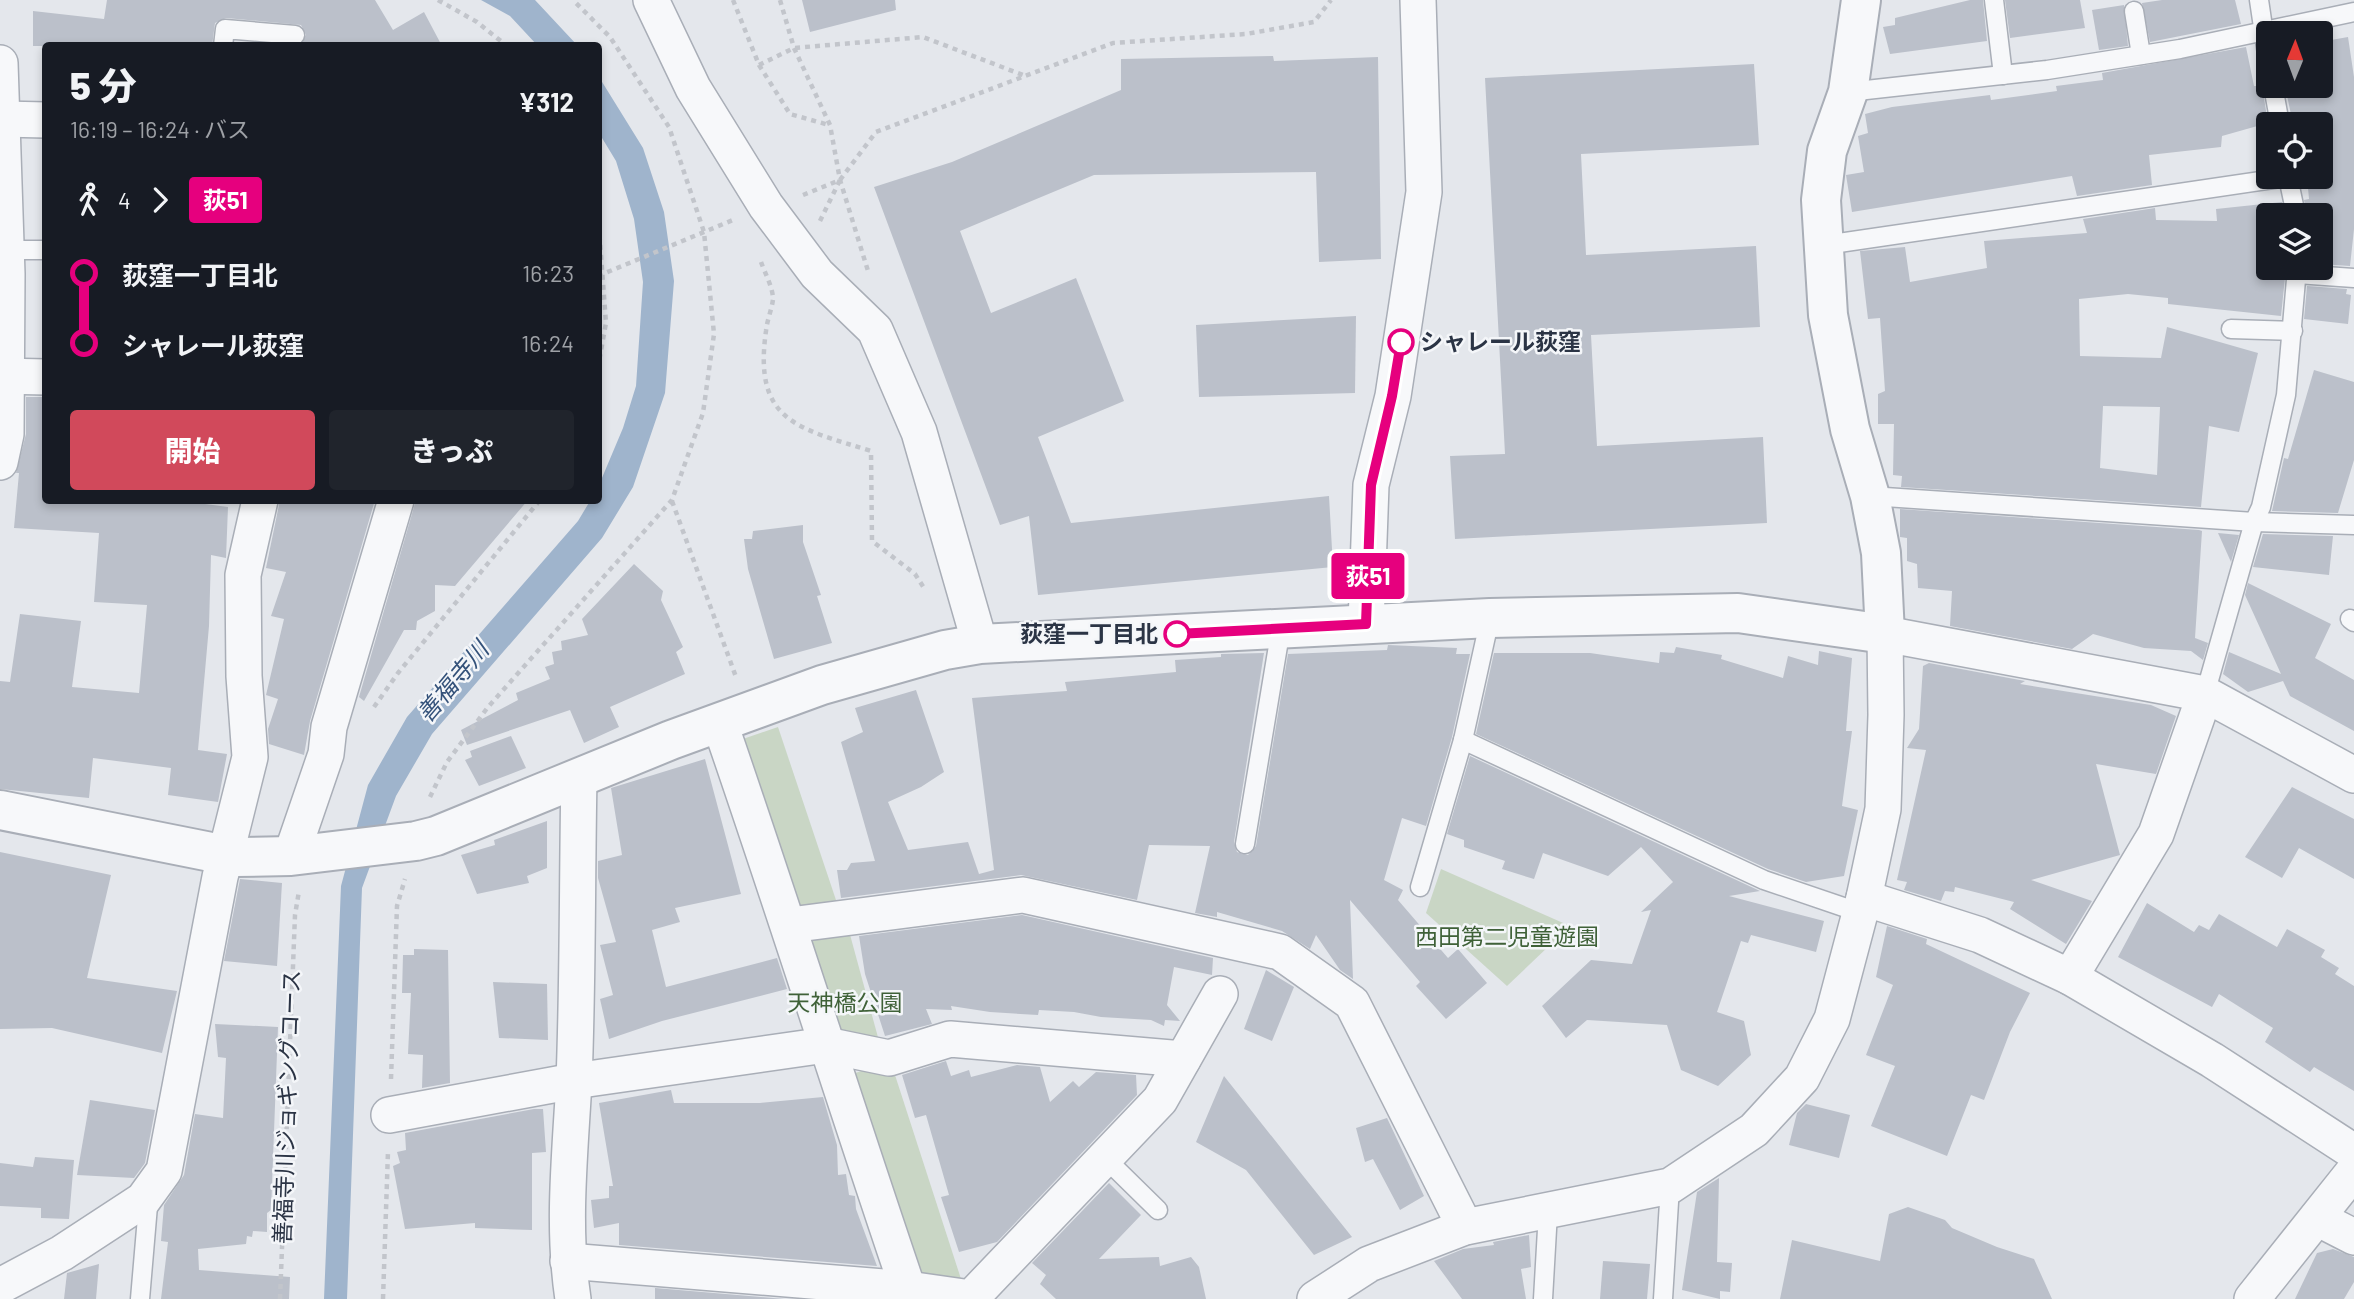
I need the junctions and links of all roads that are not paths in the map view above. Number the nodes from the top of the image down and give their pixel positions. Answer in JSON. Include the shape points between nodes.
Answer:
{"nodes":[{"id":1,"x":651,"y":0,"type":"edge"},
{"id":2,"x":1418,"y":0,"type":"edge"},
{"id":3,"x":1861,"y":0,"type":"edge"},
{"id":4,"x":1994,"y":0,"type":"edge"},
{"id":5,"x":2259,"y":0,"type":"edge"},
{"id":6,"x":2134,"y":11,"type":"dead end"},
{"id":7,"x":2354,"y":12,"type":"edge"},
{"id":8,"x":2262,"y":21,"type":"edge"},
{"id":9,"x":2313,"y":21,"type":"edge"},
{"id":10,"x":2256,"y":33,"type":"edge"},
{"id":11,"x":295,"y":35,"type":"dead end"},
{"id":12,"x":223,"y":42,"type":"edge"},
{"id":13,"x":2141,"y":55,"type":"junction"},
{"id":14,"x":0,"y":63,"type":"edge"},
{"id":15,"x":2003,"y":75,"type":"junction"},
{"id":16,"x":1848,"y":92,"type":"junction"},
{"id":17,"x":2,"y":119,"type":"junction"},
{"id":18,"x":42,"y":120,"type":"edge"},
{"id":19,"x":2256,"y":182,"type":"edge"},
{"id":20,"x":1825,"y":245,"type":"junction"},
{"id":21,"x":42,"y":252,"type":"edge"},
{"id":22,"x":5,"y":266,"type":"edge"},
{"id":23,"x":2333,"y":275,"type":"edge"},
{"id":24,"x":2354,"y":278,"type":"edge"},
{"id":25,"x":2296,"y":280,"type":"edge"},
{"id":26,"x":2231,"y":329,"type":"dead end"},
{"id":27,"x":2293,"y":331,"type":"junction"},
{"id":28,"x":3,"y":376,"type":"edge"},
{"id":29,"x":42,"y":377,"type":"edge"},
{"id":30,"x":0,"y":461,"type":"edge"},
{"id":31,"x":1870,"y":496,"type":"junction"},
{"id":32,"x":259,"y":504,"type":"edge"},
{"id":33,"x":395,"y":504,"type":"edge"},
{"id":34,"x":2254,"y":522,"type":"junction"},
{"id":35,"x":2354,"y":525,"type":"edge"},
{"id":36,"x":1490,"y":618,"type":"junction"},
{"id":37,"x":1366,"y":624,"type":"junction"},
{"id":38,"x":1281,"y":628,"type":"junction"},
{"id":39,"x":1885,"y":634,"type":"junction"},
{"id":40,"x":980,"y":644,"type":"junction"},
{"id":41,"x":2205,"y":694,"type":"junction"},
{"id":42,"x":734,"y":719,"type":"junction"},
{"id":43,"x":1463,"y":740,"type":"junction"},
{"id":44,"x":2354,"y":775,"type":"edge"},
{"id":45,"x":579,"y":777,"type":"junction"},
{"id":46,"x":0,"y":810,"type":"edge"},
{"id":47,"x":1245,"y":844,"type":"dead end"},
{"id":48,"x":304,"y":854,"type":"junction"},
{"id":49,"x":227,"y":855,"type":"junction"},
{"id":50,"x":1420,"y":887,"type":"dead end"},
{"id":51,"x":1863,"y":906,"type":"junction"},
{"id":52,"x":790,"y":925,"type":"junction"},
{"id":53,"x":2070,"y":977,"type":"junction"},
{"id":54,"x":1220,"y":994,"type":"dead end"},
{"id":55,"x":825,"y":1045,"type":"junction"},
{"id":56,"x":1183,"y":1059,"type":"junction"},
{"id":57,"x":574,"y":1081,"type":"junction"},
{"id":58,"x":389,"y":1115,"type":"road end"},
{"id":59,"x":2354,"y":1152,"type":"edge"},
{"id":60,"x":1105,"y":1158,"type":"junction"},
{"id":61,"x":2354,"y":1171,"type":"edge"},
{"id":62,"x":1670,"y":1186,"type":"junction"},
{"id":63,"x":149,"y":1194,"type":"junction"},
{"id":64,"x":1158,"y":1210,"type":"dead end"},
{"id":65,"x":1548,"y":1212,"type":"junction"},
{"id":66,"x":2316,"y":1218,"type":"junction"},
{"id":67,"x":1465,"y":1227,"type":"junction"},
{"id":68,"x":2354,"y":1237,"type":"edge"},
{"id":69,"x":568,"y":1261,"type":"junction"},
{"id":70,"x":0,"y":1286,"type":"edge"},
{"id":71,"x":908,"y":1289,"type":"junction"},
{"id":72,"x":855,"y":1292,"type":"edge"},
{"id":73,"x":141,"y":1299,"type":"edge"},
{"id":74,"x":573,"y":1299,"type":"edge"},
{"id":75,"x":1315,"y":1299,"type":"edge"},
{"id":76,"x":1543,"y":1299,"type":"edge"},
{"id":77,"x":1663,"y":1299,"type":"edge"},
{"id":78,"x":2252,"y":1299,"type":"edge"}],
"edges":[{"from":1,"to":40,"type":"street","via":[[693,88],[766,206],[817,274],[875,330],[919,432]]},
{"from":2,"to":37,"type":"street","via":[[1424,192],[1392,396],[1371,485]]},
{"from":3,"to":16,"type":"street"},
{"from":4,"to":15,"type":"lane"},
{"from":5,"to":8,"type":"lane"},
{"from":6,"to":13,"type":"lane"},
{"from":7,"to":9,"type":"lane"},
{"from":10,"to":13,"type":"lane"},
{"from":11,"to":12,"type":"lane","via":[[225,29]]},
{"from":13,"to":15,"type":"lane"},
{"from":14,"to":17,"type":"street"},
{"from":15,"to":16,"type":"lane"},
{"from":16,"to":20,"type":"street","via":[[1827,151],[1821,200]]},
{"from":17,"to":18,"type":"street"},
{"from":17,"to":22,"type":"street"},
{"from":19,"to":20,"type":"lane"},
{"from":20,"to":31,"type":"street","via":[[1828,315],[1850,429]]},
{"from":21,"to":22,"type":"lane"},
{"from":22,"to":28,"type":"street"},
{"from":23,"to":24,"type":"lane"},
{"from":25,"to":27,"type":"lane"},
{"from":26,"to":27,"type":"lane"},
{"from":27,"to":34,"type":"lane","via":[[2286,395]]},
{"from":28,"to":29,"type":"street"},
{"from":28,"to":30,"type":"street","via":[[6,434]]},
{"from":31,"to":34,"type":"lane"},
{"from":31,"to":39,"type":"street","via":[[1881,553]]},
{"from":32,"to":49,"type":"street","via":[[243,575],[250,757]]},
{"from":33,"to":48,"type":"street","via":[[329,727]]},
{"from":34,"to":35,"type":"lane"},
{"from":34,"to":41,"type":"lane"},
{"from":36,"to":37,"type":"street"},
{"from":36,"to":39,"type":"street","via":[[1738,613]]},
{"from":36,"to":43,"type":"lane"},
{"from":37,"to":38,"type":"street"},
{"from":38,"to":40,"type":"street"},
{"from":38,"to":47,"type":"lane"},
{"from":39,"to":41,"type":"street"},
{"from":39,"to":51,"type":"street","via":[[1883,808]]},
{"from":40,"to":42,"type":"street","via":[[822,685]]},
{"from":41,"to":44,"type":"street"},
{"from":41,"to":53,"type":"street","via":[[2156,834]]},
{"from":42,"to":45,"type":"street"},
{"from":42,"to":52,"type":"street"},
{"from":43,"to":50,"type":"lane"},
{"from":43,"to":51,"type":"lane","via":[[1764,880]]},
{"from":45,"to":48,"type":"street","via":[[436,836]]},
{"from":45,"to":57,"type":"street"},
{"from":46,"to":49,"type":"street"},
{"from":48,"to":49,"type":"street"},
{"from":49,"to":63,"type":"street","via":[[164,1171]]},
{"from":51,"to":53,"type":"street","via":[[1980,935]]},
{"from":51,"to":62,"type":"street","via":[[1832,1019],[1802,1078],[1755,1130]]},
{"from":52,"to":55,"type":"street"},
{"from":52,"to":67,"type":"street","via":[[1023,895],[1280,952],[1352,1003]]},
{"from":53,"to":59,"type":"street","via":[[2212,1060]]},
{"from":54,"to":56,"type":"street"},
{"from":55,"to":56,"type":"street","via":[[889,1058],[950,1039]]},
{"from":55,"to":57,"type":"street"},
{"from":55,"to":71,"type":"street"},
{"from":56,"to":60,"type":"street","via":[[1160,1100]]},
{"from":57,"to":58,"type":"street"},
{"from":57,"to":69,"type":"street","via":[[567,1176]]},
{"from":60,"to":64,"type":"lane"},
{"from":60,"to":71,"type":"street","via":[[971,1298]]},
{"from":61,"to":66,"type":"street"},
{"from":62,"to":65,"type":"street"},
{"from":62,"to":77,"type":"lane"},
{"from":63,"to":70,"type":"street","via":[[62,1253]]},
{"from":63,"to":73,"type":"lane"},
{"from":65,"to":67,"type":"street"},
{"from":65,"to":76,"type":"lane"},
{"from":66,"to":68,"type":"street"},
{"from":66,"to":78,"type":"street"},
{"from":67,"to":75,"type":"street","via":[[1368,1264]]},
{"from":69,"to":72,"type":"street"},
{"from":69,"to":74,"type":"street"},
{"from":71,"to":72,"type":"street"}]}
